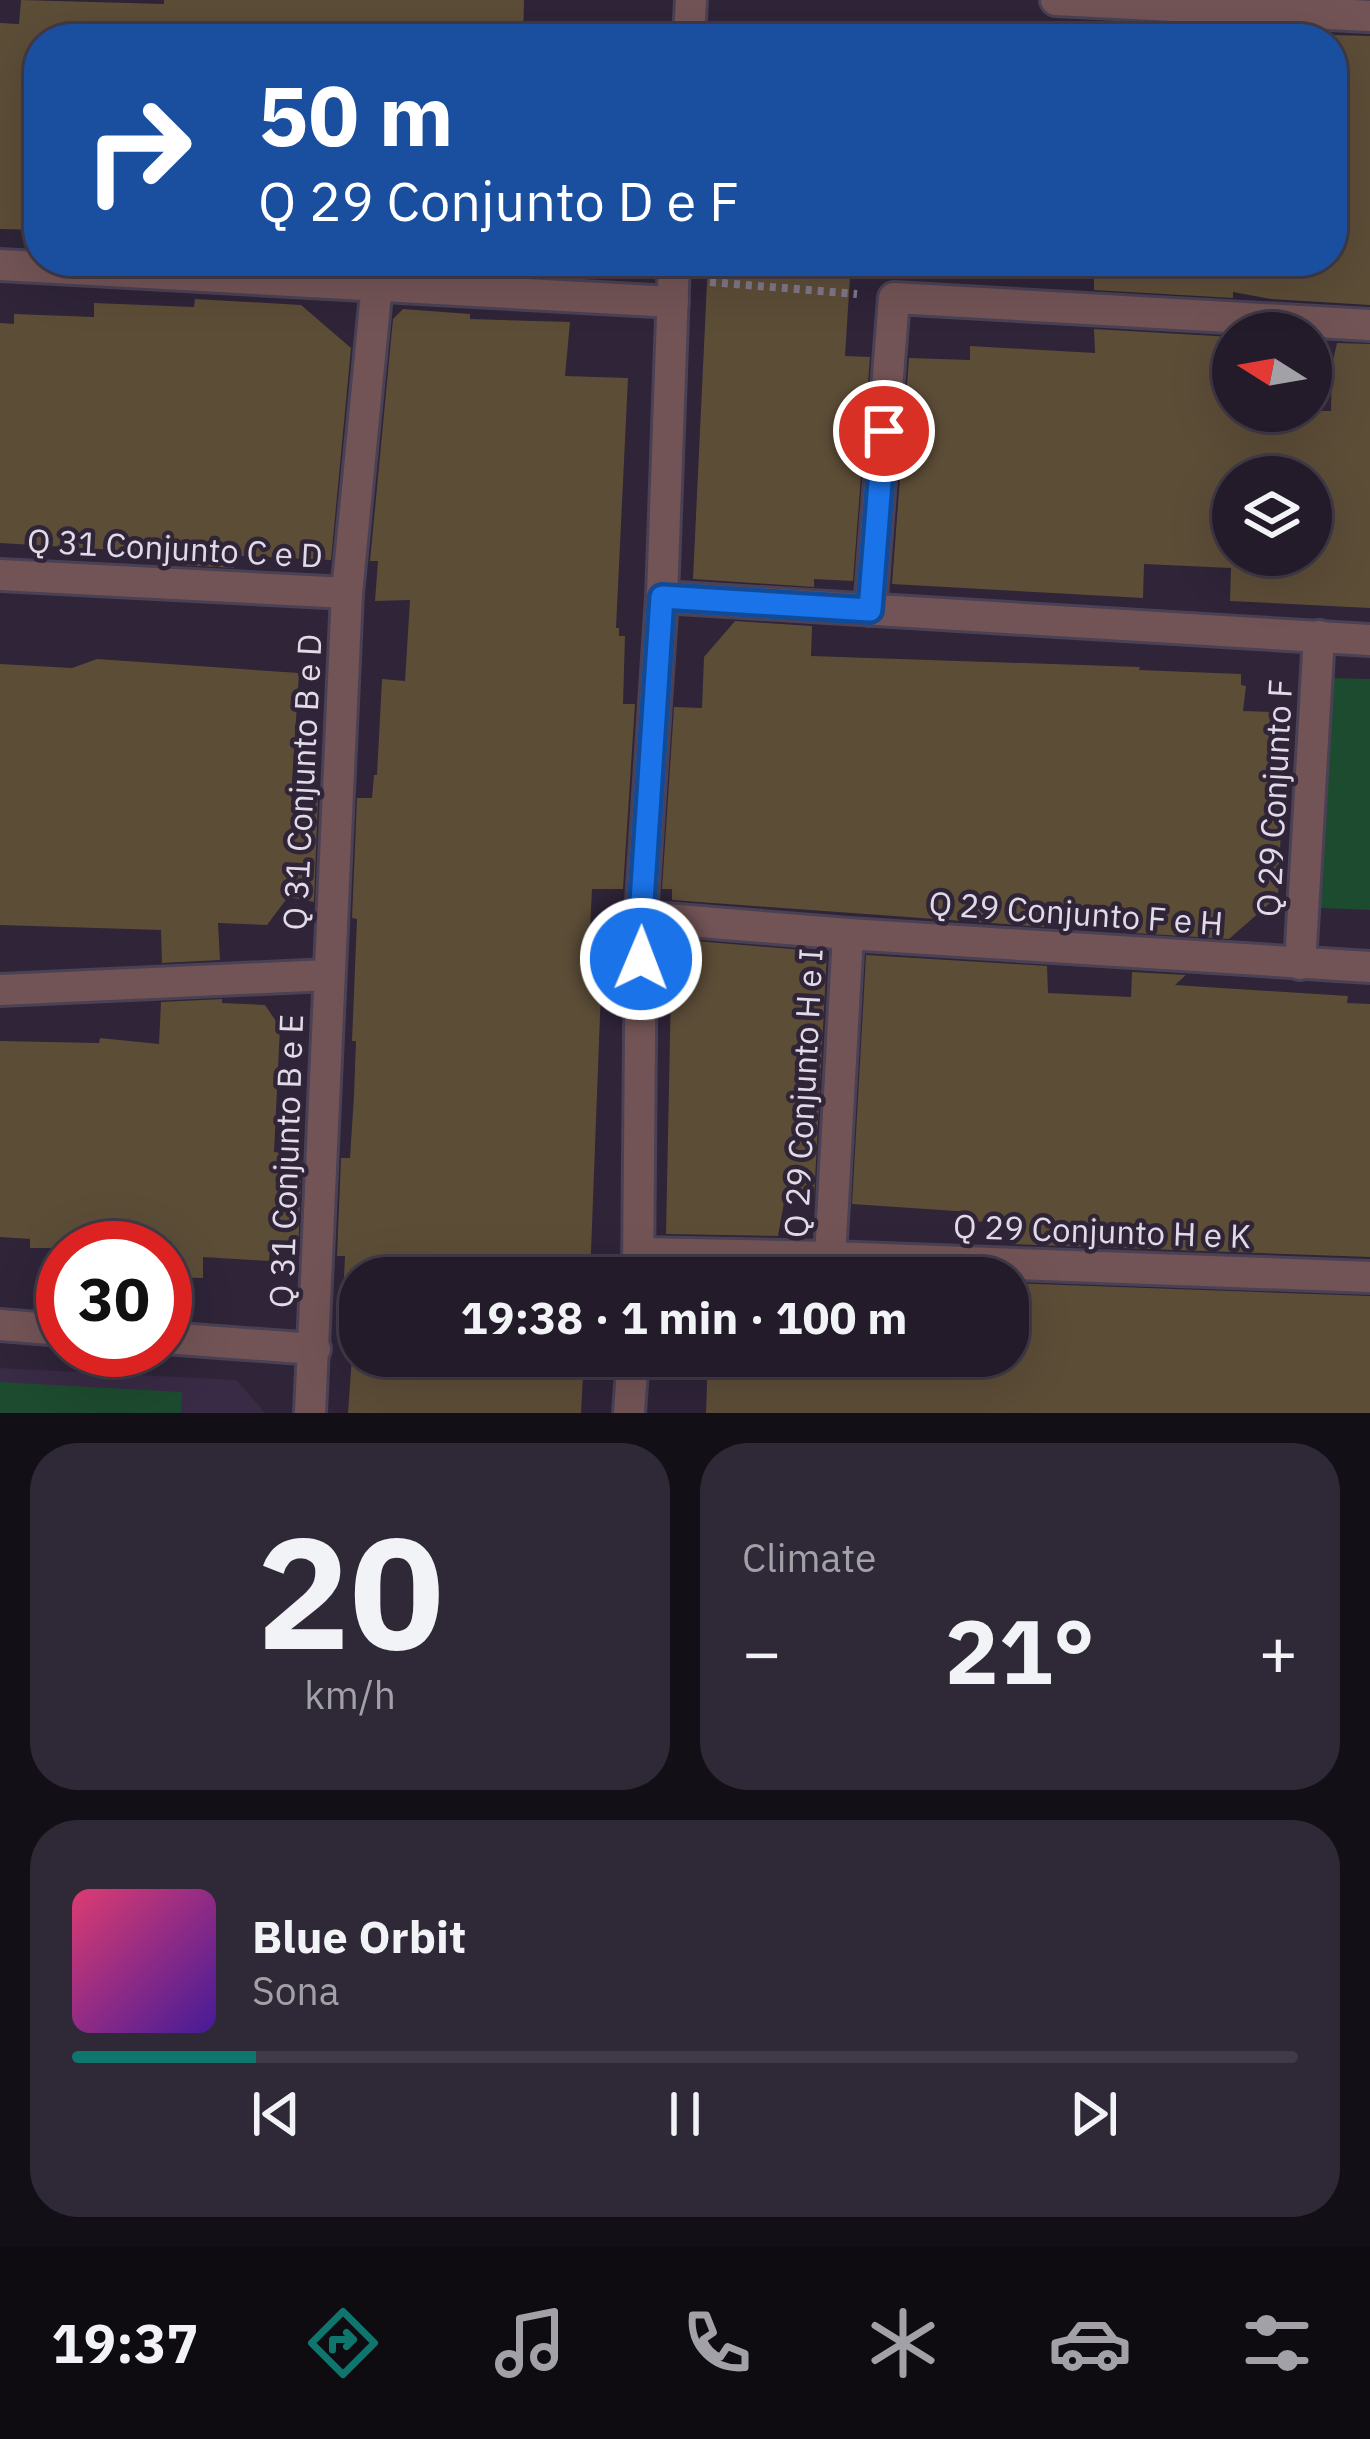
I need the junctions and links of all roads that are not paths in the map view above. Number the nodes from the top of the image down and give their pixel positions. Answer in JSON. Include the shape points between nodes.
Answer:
{"nodes":[{"id":1,"x":1056,"y":0,"type":"edge"},
{"id":2,"x":1370,"y":16,"type":"edge"},
{"id":3,"x":209,"y":276,"type":"edge"},
{"id":4,"x":674,"y":280,"type":"edge"},
{"id":5,"x":377,"y":284,"type":"junction"},
{"id":6,"x":1370,"y":325,"type":"edge"},
{"id":7,"x":0,"y":575,"type":"edge"},
{"id":8,"x":346,"y":593,"type":"junction"},
{"id":9,"x":662,"y":597,"type":"junction"},
{"id":10,"x":870,"y":610,"type":"junction"},
{"id":11,"x":1319,"y":637,"type":"junction"},
{"id":12,"x":1370,"y":640,"type":"edge"},
{"id":13,"x":641,"y":917,"type":"junction"},
{"id":14,"x":848,"y":934,"type":"junction"},
{"id":15,"x":1300,"y":964,"type":"junction"},
{"id":16,"x":1370,"y":967,"type":"edge"},
{"id":17,"x":329,"y":975,"type":"junction"},
{"id":18,"x":0,"y":990,"type":"edge"},
{"id":19,"x":639,"y":1257,"type":"edge"},
{"id":20,"x":830,"y":1257,"type":"edge"},
{"id":21,"x":1029,"y":1264,"type":"edge"},
{"id":22,"x":1370,"y":1277,"type":"edge"},
{"id":23,"x":0,"y":1325,"type":"edge"},
{"id":24,"x":36,"y":1328,"type":"edge"},
{"id":25,"x":192,"y":1340,"type":"edge"},
{"id":26,"x":315,"y":1349,"type":"junction"},
{"id":27,"x":632,"y":1377,"type":"edge"},
{"id":28,"x":310,"y":1413,"type":"edge"},
{"id":29,"x":629,"y":1413,"type":"edge"}],
"edges":[{"from":1,"to":2,"type":"street"},
{"from":3,"to":5,"type":"street"},
{"from":4,"to":5,"type":"street"},
{"from":4,"to":9,"type":"street"},
{"from":5,"to":8,"type":"street","name":"Q 31 Conjunto B e D"},
{"from":6,"to":10,"type":"street","via":[[894,298]]},
{"from":7,"to":8,"type":"street","name":"Q 31 Conjunto C e D"},
{"from":8,"to":17,"type":"street","name":"Q 31 Conjunto B e D"},
{"from":9,"to":10,"type":"street"},
{"from":9,"to":13,"type":"street"},
{"from":10,"to":11,"type":"street"},
{"from":11,"to":12,"type":"street"},
{"from":11,"to":15,"type":"street","name":"Q 29 Conjunto F"},
{"from":13,"to":14,"type":"street","name":"Q 29 Conjunto F e H"},
{"from":13,"to":19,"type":"street"},
{"from":14,"to":15,"type":"street","name":"Q 29 Conjunto F e H"},
{"from":14,"to":20,"type":"street","name":"Q 29 Conjunto H e I"},
{"from":15,"to":16,"type":"street","name":"Q 29 Conjunto F e H"},
{"from":17,"to":18,"type":"street"},
{"from":17,"to":26,"type":"street","name":"Q 31 Conjunto B e E"},
{"from":21,"to":22,"type":"street","name":"Q 29 Conjunto H e K"},
{"from":23,"to":24,"type":"street"},
{"from":25,"to":26,"type":"street"},
{"from":26,"to":28,"type":"street","name":"Q 31 Conjunto B e E"},
{"from":27,"to":29,"type":"street"}]}
